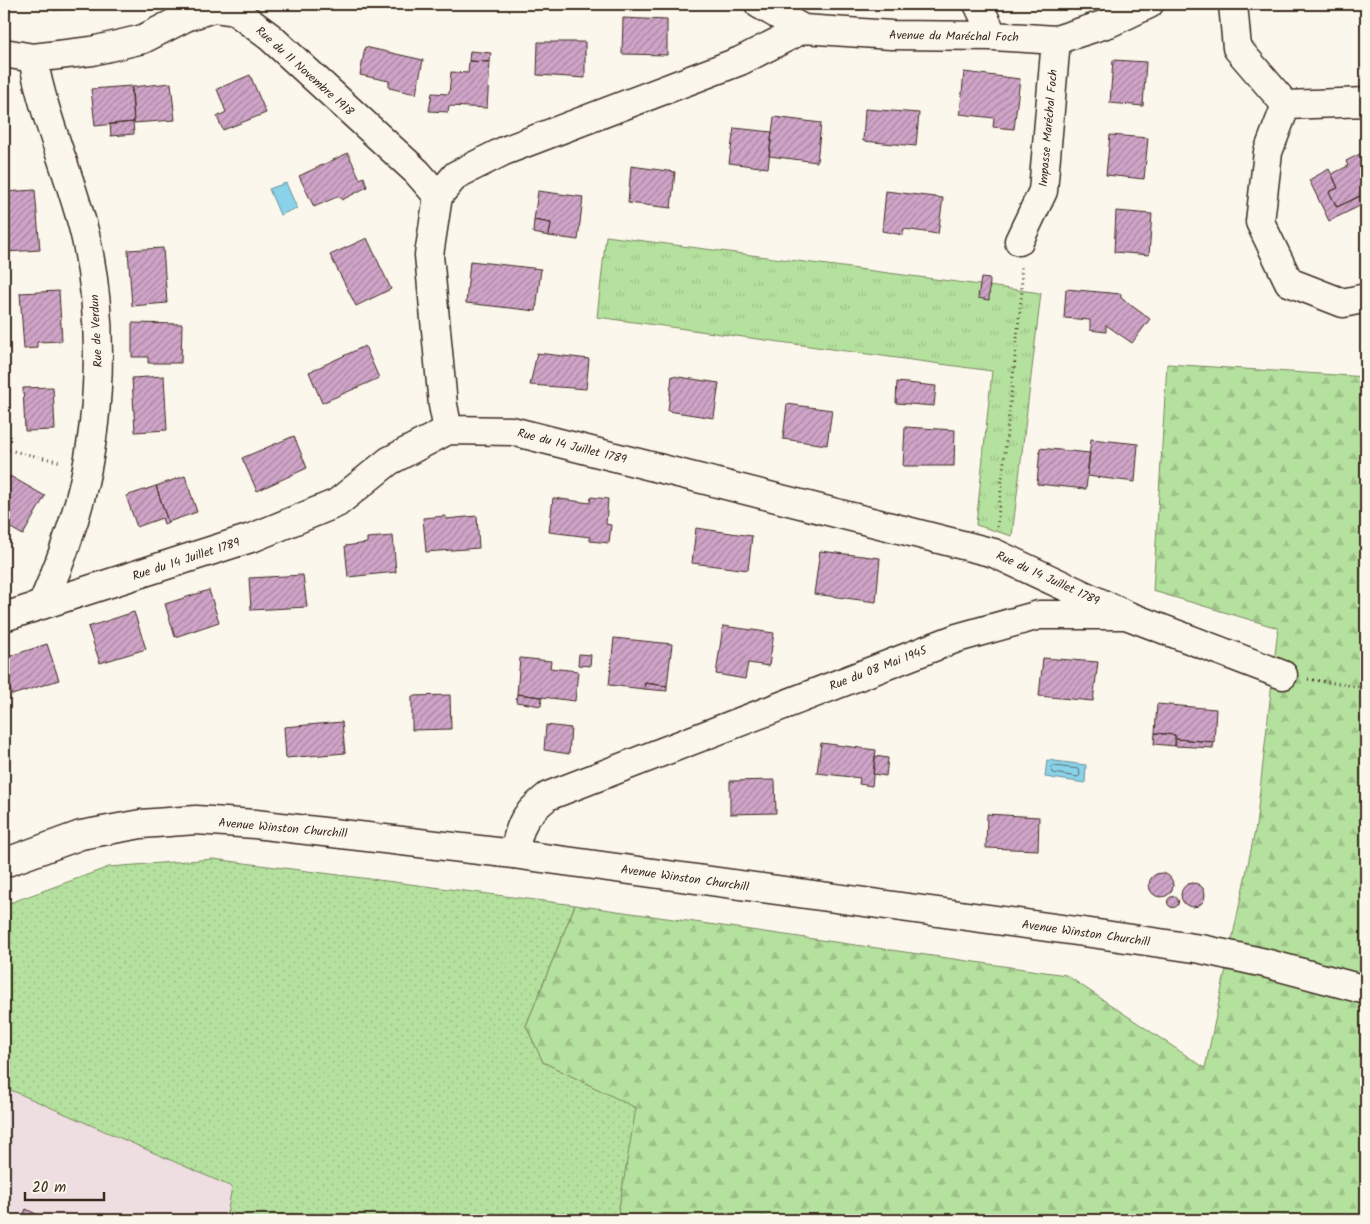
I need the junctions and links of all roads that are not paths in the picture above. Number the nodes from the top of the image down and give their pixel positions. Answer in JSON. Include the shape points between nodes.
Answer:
{"nodes":[{"id":1,"x":760,"y":4,"type":"edge"},
{"id":2,"x":978,"y":4,"type":"edge"},
{"id":3,"x":1149,"y":4,"type":"edge"},
{"id":4,"x":1233,"y":4,"type":"edge"},
{"id":5,"x":803,"y":29,"type":"junction"},
{"id":6,"x":993,"y":36,"type":"junction"},
{"id":7,"x":1056,"y":40,"type":"junction"},
{"id":8,"x":4,"y":52,"type":"edge"},
{"id":9,"x":33,"y":58,"type":"junction"},
{"id":10,"x":1366,"y":102,"type":"edge"},
{"id":11,"x":1286,"y":105,"type":"junction"},
{"id":12,"x":438,"y":196,"type":"junction"},
{"id":13,"x":1019,"y":241,"type":"road end"},
{"id":14,"x":1366,"y":298,"type":"edge"},
{"id":15,"x":448,"y":430,"type":"junction"},
{"id":16,"x":42,"y":605,"type":"junction"},
{"id":17,"x":1126,"y":615,"type":"junction"},
{"id":18,"x":4,"y":617,"type":"edge"},
{"id":19,"x":1283,"y":675,"type":"road end"},
{"id":20,"x":514,"y":854,"type":"junction"},
{"id":21,"x":4,"y":863,"type":"edge"},
{"id":22,"x":1366,"y":990,"type":"edge"}],
"edges":[{"from":1,"to":5,"type":"street","name":"Avenue du Maréchal Foch"},
{"from":2,"to":6,"type":"street"},
{"from":3,"to":7,"type":"street","name":"Avenue du Maréchal Foch","via":[[1109,24]]},
{"from":4,"to":11,"type":"street","via":[[1237,48]]},
{"from":5,"to":6,"type":"street","name":"Avenue du Maréchal Foch","via":[[891,35]]},
{"from":5,"to":12,"type":"street","via":[[740,61],[504,151],[456,175]]},
{"from":6,"to":7,"type":"street","name":"Avenue du Maréchal Foch"},
{"from":7,"to":13,"type":"street","name":"Impasse Maréchal Foch","via":[[1043,192]]},
{"from":8,"to":9,"type":"street","name":"Rue du 11 Novembre 1918"},
{"from":9,"to":12,"type":"street","name":"Rue du 11 Novembre 1918","via":[[92,51],[143,39],[186,17],[213,8],[235,11],[270,36],[417,172]]},
{"from":9,"to":16,"type":"street","name":"Rue de Verdun","via":[[44,106],[84,231],[98,316],[98,376],[86,468],[68,540]]},
{"from":10,"to":11,"type":"street"},
{"from":11,"to":14,"type":"street","via":[[1268,152],[1260,222],[1289,282],[1343,303]]},
{"from":12,"to":15,"type":"street","via":[[429,255]]},
{"from":15,"to":16,"type":"street","name":"Rue du 14 Juillet 1789","via":[[389,461],[337,503],[254,537]]},
{"from":15,"to":17,"type":"street","name":"Rue du 14 Juillet 1789","via":[[512,431],[994,553]]},
{"from":16,"to":18,"type":"street","name":"Rue du 14 Juillet 1789"},
{"from":17,"to":19,"type":"street","name":"Rue du 08 Mai 1945"},
{"from":17,"to":20,"type":"street","name":"Rue du 08 Mai 1945","via":[[1039,615],[957,638],[548,796],[527,813]]},
{"from":20,"to":21,"type":"street","name":"Avenue Winston Churchill","via":[[362,835],[196,820],[140,824],[81,835]]},
{"from":20,"to":22,"type":"street","name":"Avenue Winston Churchill","via":[[1201,950],[1265,962]]}]}
